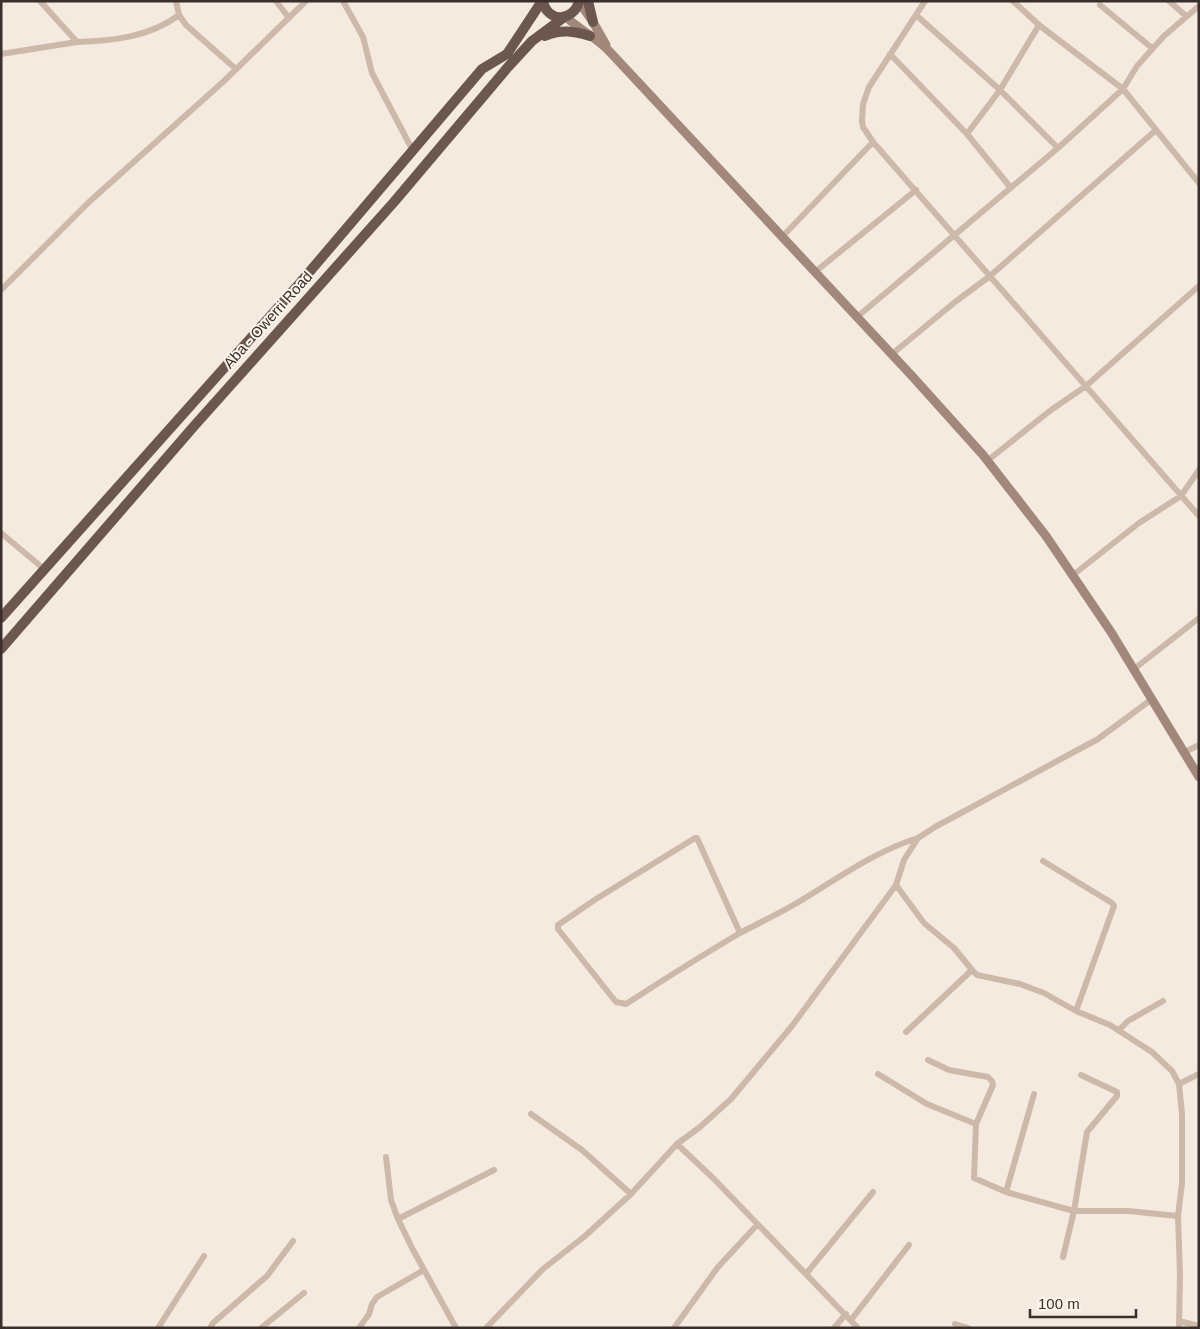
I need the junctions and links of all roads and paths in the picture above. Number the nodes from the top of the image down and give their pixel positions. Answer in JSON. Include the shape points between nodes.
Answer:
{"nodes":[{"id":1,"x":40,"y":1,"type":"edge"},
{"id":2,"x":176,"y":1,"type":"edge"},
{"id":3,"x":276,"y":1,"type":"edge"},
{"id":4,"x":306,"y":1,"type":"edge"},
{"id":5,"x":342,"y":1,"type":"edge"},
{"id":6,"x":543,"y":1,"type":"edge"},
{"id":7,"x":925,"y":1,"type":"edge"},
{"id":8,"x":1013,"y":1,"type":"edge"},
{"id":9,"x":1169,"y":1,"type":"edge"},
{"id":10,"x":582,"y":2,"type":"edge"},
{"id":11,"x":1100,"y":5,"type":"dead end"},
{"id":12,"x":1199,"y":6,"type":"edge"},
{"id":13,"x":180,"y":15,"type":"junction"},
{"id":14,"x":916,"y":15,"type":"junction"},
{"id":15,"x":1186,"y":16,"type":"junction"},
{"id":16,"x":564,"y":17,"type":"junction"},
{"id":17,"x":289,"y":18,"type":"junction"},
{"id":18,"x":593,"y":22,"type":"joint"},
{"id":19,"x":1039,"y":25,"type":"junction"},
{"id":20,"x":590,"y":36,"type":"junction"},
{"id":21,"x":76,"y":42,"type":"junction"},
{"id":22,"x":532,"y":42,"type":"junction"},
{"id":23,"x":1152,"y":48,"type":"junction"},
{"id":24,"x":610,"y":52,"type":"junction"},
{"id":25,"x":1,"y":54,"type":"edge"},
{"id":26,"x":890,"y":54,"type":"junction"},
{"id":27,"x":236,"y":69,"type":"junction"},
{"id":28,"x":1122,"y":89,"type":"junction"},
{"id":29,"x":1000,"y":90,"type":"junction"},
{"id":30,"x":1156,"y":130,"type":"junction"},
{"id":31,"x":967,"y":134,"type":"junction"},
{"id":32,"x":873,"y":142,"type":"junction"},
{"id":33,"x":1058,"y":148,"type":"junction"},
{"id":34,"x":412,"y":149,"type":"junction"},
{"id":35,"x":1199,"y":183,"type":"edge"},
{"id":36,"x":1011,"y":188,"type":"junction"},
{"id":37,"x":916,"y":190,"type":"junction"},
{"id":38,"x":955,"y":235,"type":"junction"},
{"id":39,"x":782,"y":237,"type":"junction"},
{"id":40,"x":815,"y":272,"type":"junction"},
{"id":41,"x":990,"y":276,"type":"junction"},
{"id":42,"x":1199,"y":286,"type":"edge"},
{"id":43,"x":1,"y":290,"type":"edge"},
{"id":44,"x":857,"y":317,"type":"junction"},
{"id":45,"x":892,"y":354,"type":"junction"},
{"id":46,"x":1086,"y":386,"type":"junction"},
{"id":47,"x":185,"y":414,"type":"junction"},
{"id":48,"x":195,"y":425,"type":"junction"},
{"id":49,"x":987,"y":461,"type":"junction"},
{"id":50,"x":1199,"y":470,"type":"edge"},
{"id":51,"x":1181,"y":496,"type":"junction"},
{"id":52,"x":1199,"y":516,"type":"edge"},
{"id":53,"x":1,"y":533,"type":"edge"},
{"id":54,"x":44,"y":569,"type":"junction"},
{"id":55,"x":1072,"y":575,"type":"junction"},
{"id":56,"x":1,"y":618,"type":"edge"},
{"id":57,"x":1199,"y":618,"type":"edge"},
{"id":58,"x":1,"y":649,"type":"edge"},
{"id":59,"x":1134,"y":669,"type":"junction"},
{"id":60,"x":1152,"y":699,"type":"junction"},
{"id":61,"x":1199,"y":745,"type":"edge"},
{"id":62,"x":1185,"y":752,"type":"junction"},
{"id":63,"x":1199,"y":777,"type":"edge"},
{"id":64,"x":918,"y":838,"type":"junction"},
{"id":65,"x":1043,"y":861,"type":"dead end"},
{"id":66,"x":896,"y":886,"type":"junction"},
{"id":67,"x":740,"y":933,"type":"junction"},
{"id":68,"x":972,"y":970,"type":"junction"},
{"id":69,"x":1163,"y":1001,"type":"dead end"},
{"id":70,"x":1076,"y":1011,"type":"junction"},
{"id":71,"x":1119,"y":1030,"type":"junction"},
{"id":72,"x":906,"y":1032,"type":"dead end"},
{"id":73,"x":928,"y":1060,"type":"dead end"},
{"id":74,"x":878,"y":1074,"type":"dead end"},
{"id":75,"x":1199,"y":1074,"type":"edge"},
{"id":76,"x":1081,"y":1075,"type":"dead end"},
{"id":77,"x":1179,"y":1084,"type":"junction"},
{"id":78,"x":1034,"y":1094,"type":"dead end"},
{"id":79,"x":530,"y":1114,"type":"dead end"},
{"id":80,"x":976,"y":1124,"type":"junction"},
{"id":81,"x":677,"y":1144,"type":"junction"},
{"id":82,"x":386,"y":1157,"type":"dead end"},
{"id":83,"x":494,"y":1170,"type":"dead end"},
{"id":84,"x":873,"y":1192,"type":"dead end"},
{"id":85,"x":1006,"y":1192,"type":"junction"},
{"id":86,"x":632,"y":1194,"type":"junction"},
{"id":87,"x":1074,"y":1211,"type":"junction"},
{"id":88,"x":1178,"y":1216,"type":"junction"},
{"id":89,"x":398,"y":1219,"type":"junction"},
{"id":90,"x":757,"y":1224,"type":"junction"},
{"id":91,"x":293,"y":1241,"type":"dead end"},
{"id":92,"x":908,"y":1245,"type":"dead end"},
{"id":93,"x":204,"y":1256,"type":"dead end"},
{"id":94,"x":1063,"y":1257,"type":"dead end"},
{"id":95,"x":424,"y":1270,"type":"junction"},
{"id":96,"x":806,"y":1274,"type":"junction"},
{"id":97,"x":304,"y":1293,"type":"dead end"},
{"id":98,"x":846,"y":1314,"type":"junction"},
{"id":99,"x":851,"y":1320,"type":"junction"},
{"id":100,"x":955,"y":1324,"type":"dead end"},
{"id":101,"x":1179,"y":1324,"type":"edge"},
{"id":102,"x":1199,"y":1326,"type":"edge"},
{"id":103,"x":158,"y":1328,"type":"edge"},
{"id":104,"x":210,"y":1328,"type":"edge"},
{"id":105,"x":261,"y":1328,"type":"edge"},
{"id":106,"x":359,"y":1328,"type":"edge"},
{"id":107,"x":456,"y":1328,"type":"edge"},
{"id":108,"x":486,"y":1328,"type":"edge"},
{"id":109,"x":674,"y":1328,"type":"edge"},
{"id":110,"x":834,"y":1328,"type":"edge"},
{"id":111,"x":858,"y":1328,"type":"edge"},
{"id":112,"x":968,"y":1328,"type":"edge"}],
"edges":[{"from":1,"to":21,"type":"street"},
{"from":2,"to":13,"type":"street"},
{"from":3,"to":17,"type":"street"},
{"from":4,"to":17,"type":"street"},
{"from":5,"to":34,"type":"street","via":[[363,37],[372,73]]},
{"from":6,"to":16,"type":"highway","name":"Aba - Owerri Road","via":[[547,12]]},
{"from":6,"to":34,"type":"highway","name":"Aba - Owerri Road","via":[[507,54],[482,69]]},
{"from":7,"to":14,"type":"street"},
{"from":8,"to":19,"type":"street"},
{"from":9,"to":15,"type":"street"},
{"from":10,"to":16,"type":"highway","name":"Aba - Owerri Road","via":[[574,12]]},
{"from":10,"to":18,"type":"highway"},
{"from":11,"to":23,"type":"street"},
{"from":12,"to":15,"type":"street"},
{"from":13,"to":21,"type":"street","via":[[152,30],[119,40]]},
{"from":13,"to":27,"type":"street","via":[[191,30]]},
{"from":14,"to":26,"type":"street"},
{"from":14,"to":29,"type":"street"},
{"from":15,"to":23,"type":"street"},
{"from":16,"to":20,"type":"main road"},
{"from":16,"to":22,"type":"highway","name":"Aba - Owerri Road"},
{"from":17,"to":27,"type":"street"},
{"from":18,"to":24,"type":"main road"},
{"from":19,"to":28,"type":"street"},
{"from":19,"to":29,"type":"street"},
{"from":20,"to":22,"type":"highway","via":[[562,31]]},
{"from":20,"to":24,"type":"main road"},
{"from":21,"to":25,"type":"street"},
{"from":22,"to":48,"type":"highway","name":"Aba - Owerri Road"},
{"from":23,"to":28,"type":"street"},
{"from":24,"to":39,"type":"main road"},
{"from":26,"to":31,"type":"street"},
{"from":26,"to":32,"type":"street","via":[[869,87],[863,104],[863,127]]},
{"from":27,"to":43,"type":"street","via":[[89,202]]},
{"from":28,"to":30,"type":"street"},
{"from":28,"to":33,"type":"street"},
{"from":29,"to":31,"type":"street"},
{"from":29,"to":33,"type":"street"},
{"from":30,"to":35,"type":"street"},
{"from":30,"to":41,"type":"street"},
{"from":31,"to":36,"type":"street"},
{"from":32,"to":37,"type":"street"},
{"from":32,"to":39,"type":"street"},
{"from":33,"to":36,"type":"street"},
{"from":34,"to":47,"type":"highway","name":"Aba - Owerri Road","via":[[300,284]]},
{"from":36,"to":38,"type":"street"},
{"from":37,"to":38,"type":"street"},
{"from":37,"to":40,"type":"street"},
{"from":38,"to":41,"type":"street"},
{"from":38,"to":44,"type":"street"},
{"from":39,"to":40,"type":"main road"},
{"from":40,"to":44,"type":"main road"},
{"from":41,"to":45,"type":"street"},
{"from":41,"to":46,"type":"street"},
{"from":42,"to":46,"type":"street"},
{"from":44,"to":45,"type":"main road"},
{"from":45,"to":49,"type":"main road"},
{"from":46,"to":49,"type":"street"},
{"from":46,"to":51,"type":"street"},
{"from":47,"to":48,"type":"highway"},
{"from":47,"to":54,"type":"highway","name":"Aba - Owerri Road"},
{"from":48,"to":58,"type":"highway","name":"Aba - Owerri Road"},
{"from":49,"to":55,"type":"main road"},
{"from":50,"to":51,"type":"street"},
{"from":51,"to":52,"type":"street"},
{"from":51,"to":55,"type":"street","via":[[1139,523]]},
{"from":53,"to":54,"type":"street"},
{"from":54,"to":56,"type":"highway","name":"Aba - Owerri Road"},
{"from":55,"to":59,"type":"main road"},
{"from":57,"to":59,"type":"street"},
{"from":59,"to":60,"type":"main road"},
{"from":60,"to":62,"type":"main road"},
{"from":60,"to":64,"type":"street","via":[[1098,739]]},
{"from":61,"to":62,"type":"street"},
{"from":62,"to":63,"type":"main road"},
{"from":64,"to":66,"type":"street","via":[[904,860]]},
{"from":64,"to":67,"type":"street","via":[[898,844],[857,865]]},
{"from":65,"to":70,"type":"street","via":[[1114,906]]},
{"from":66,"to":68,"type":"street","via":[[924,923],[954,948]]},
{"from":66,"to":81,"type":"street","via":[[731,1100]]},
{"from":67,"to":67,"type":"street","via":[[626,1004],[621,1004],[616,1002],[558,926],[697,838]]},
{"from":68,"to":70,"type":"street","via":[[1044,993]]},
{"from":68,"to":72,"type":"street"},
{"from":69,"to":71,"type":"street","via":[[1128,1021]]},
{"from":70,"to":71,"type":"street"},
{"from":71,"to":77,"type":"street","via":[[1152,1052],[1172,1071]]},
{"from":73,"to":80,"type":"street","via":[[949,1070],[992,1080],[993,1085]]},
{"from":74,"to":80,"type":"street","via":[[927,1104]]},
{"from":75,"to":77,"type":"street"},
{"from":76,"to":87,"type":"street","via":[[1117,1092],[1118,1096],[1087,1132]]},
{"from":77,"to":88,"type":"street","via":[[1182,1183]]},
{"from":78,"to":85,"type":"street"},
{"from":79,"to":86,"type":"street","via":[[582,1150]]},
{"from":80,"to":85,"type":"street","via":[[974,1178]]},
{"from":81,"to":86,"type":"street"},
{"from":81,"to":90,"type":"street"},
{"from":82,"to":89,"type":"street","via":[[391,1200]]},
{"from":83,"to":89,"type":"street"},
{"from":84,"to":96,"type":"street"},
{"from":85,"to":87,"type":"street"},
{"from":86,"to":108,"type":"street","via":[[543,1269]]},
{"from":87,"to":88,"type":"street","via":[[1128,1211]]},
{"from":87,"to":94,"type":"street"},
{"from":88,"to":101,"type":"street"},
{"from":89,"to":95,"type":"street"},
{"from":90,"to":96,"type":"street"},
{"from":90,"to":109,"type":"street","via":[[718,1267]]},
{"from":91,"to":104,"type":"street","via":[[268,1276]]},
{"from":92,"to":99,"type":"street"},
{"from":93,"to":103,"type":"street"},
{"from":95,"to":106,"type":"street","via":[[377,1297]]},
{"from":95,"to":107,"type":"street"},
{"from":96,"to":98,"type":"street"},
{"from":97,"to":105,"type":"street"},
{"from":98,"to":99,"type":"street"},
{"from":98,"to":110,"type":"street"},
{"from":99,"to":111,"type":"street"},
{"from":100,"to":112,"type":"street"},
{"from":101,"to":102,"type":"street"}]}
